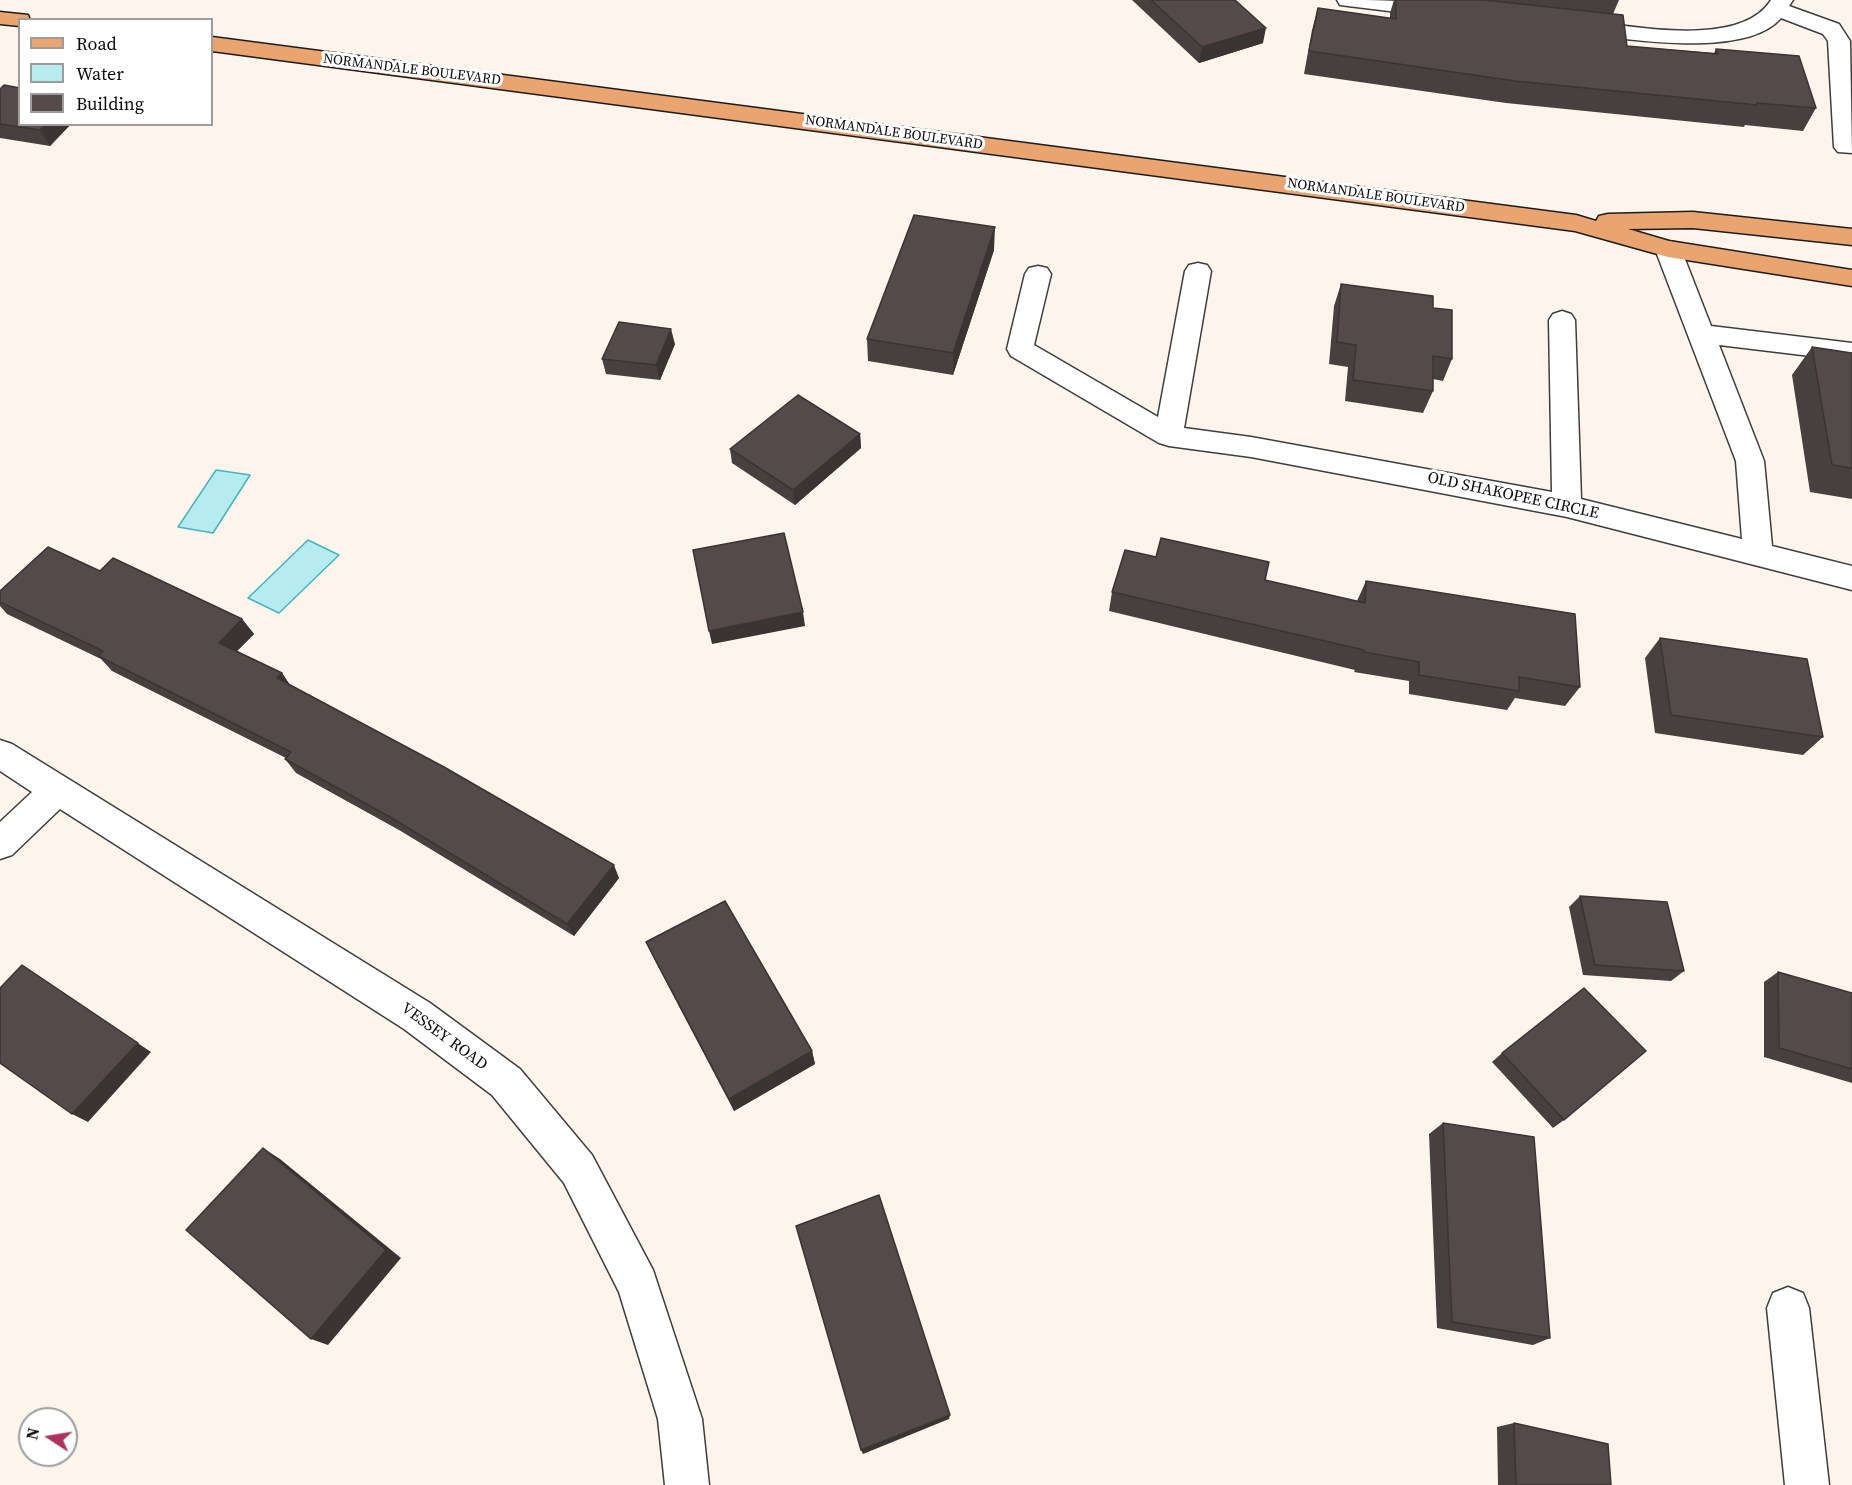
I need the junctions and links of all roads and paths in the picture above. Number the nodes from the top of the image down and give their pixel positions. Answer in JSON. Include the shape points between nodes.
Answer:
{"nodes":[{"id":1,"x":1348,"y":0,"type":"edge"},
{"id":2,"x":1779,"y":4,"type":"edge"},
{"id":3,"x":1463,"y":14,"type":"edge"},
{"id":4,"x":0,"y":18,"type":"edge"},
{"id":5,"x":18,"y":20,"type":"edge"},
{"id":6,"x":1558,"y":24,"type":"edge"},
{"id":7,"x":213,"y":44,"type":"edge"},
{"id":8,"x":1846,"y":147,"type":"dead end"},
{"id":9,"x":1576,"y":223,"type":"junction"},
{"id":10,"x":1852,"y":237,"type":"edge"},
{"id":11,"x":1668,"y":249,"type":"junction"},
{"id":12,"x":1198,"y":271,"type":"dead end"},
{"id":13,"x":1038,"y":274,"type":"dead end"},
{"id":14,"x":1852,"y":278,"type":"edge"},
{"id":15,"x":1562,"y":320,"type":"dead end"},
{"id":16,"x":1701,"y":333,"type":"junction"},
{"id":17,"x":1852,"y":352,"type":"edge"},
{"id":18,"x":1169,"y":436,"type":"junction"},
{"id":19,"x":1567,"y":506,"type":"junction"},
{"id":20,"x":1758,"y":553,"type":"junction"},
{"id":21,"x":1852,"y":578,"type":"edge"},
{"id":22,"x":0,"y":754,"type":"edge"},
{"id":23,"x":57,"y":790,"type":"junction"},
{"id":24,"x":0,"y":844,"type":"edge"},
{"id":25,"x":1788,"y":1308,"type":"dead end"},
{"id":26,"x":687,"y":1485,"type":"edge"},
{"id":27,"x":1807,"y":1485,"type":"edge"}],
"edges":[{"from":1,"to":3,"type":"street"},
{"from":2,"to":6,"type":"street","via":[[1769,18],[1739,32],[1700,37]]},
{"from":2,"to":8,"type":"street","via":[[1831,29],[1839,41]]},
{"from":4,"to":5,"type":"main road"},
{"from":7,"to":9,"type":"main road","name":"NORMANDALE BOULEVARD"},
{"from":9,"to":10,"type":"main road","name":"NORMANDALE BOULEVARD","via":[[1693,220]]},
{"from":9,"to":11,"type":"main road","name":"NORMANDALE BOULEVARD"},
{"from":11,"to":14,"type":"main road","name":"NORMANDALE BOULEVARD"},
{"from":11,"to":16,"type":"street"},
{"from":12,"to":18,"type":"street"},
{"from":13,"to":18,"type":"street","via":[[1020,349]]},
{"from":15,"to":19,"type":"street"},
{"from":16,"to":17,"type":"street"},
{"from":16,"to":20,"type":"street","via":[[1750,461]]},
{"from":18,"to":19,"type":"street","name":"OLD SHAKOPEE CIRCLE","via":[[1251,447]]},
{"from":19,"to":20,"type":"street","name":"OLD SHAKOPEE CIRCLE"},
{"from":20,"to":21,"type":"street","name":"OLD SHAKOPEE CIRCLE"},
{"from":22,"to":23,"type":"street","name":"VESSEY ROAD"},
{"from":23,"to":24,"type":"street"},
{"from":23,"to":26,"type":"street","name":"VESSEY ROAD","via":[[417,1016],[506,1082],[578,1169],[638,1285],[680,1419]]},
{"from":25,"to":27,"type":"street"}]}
